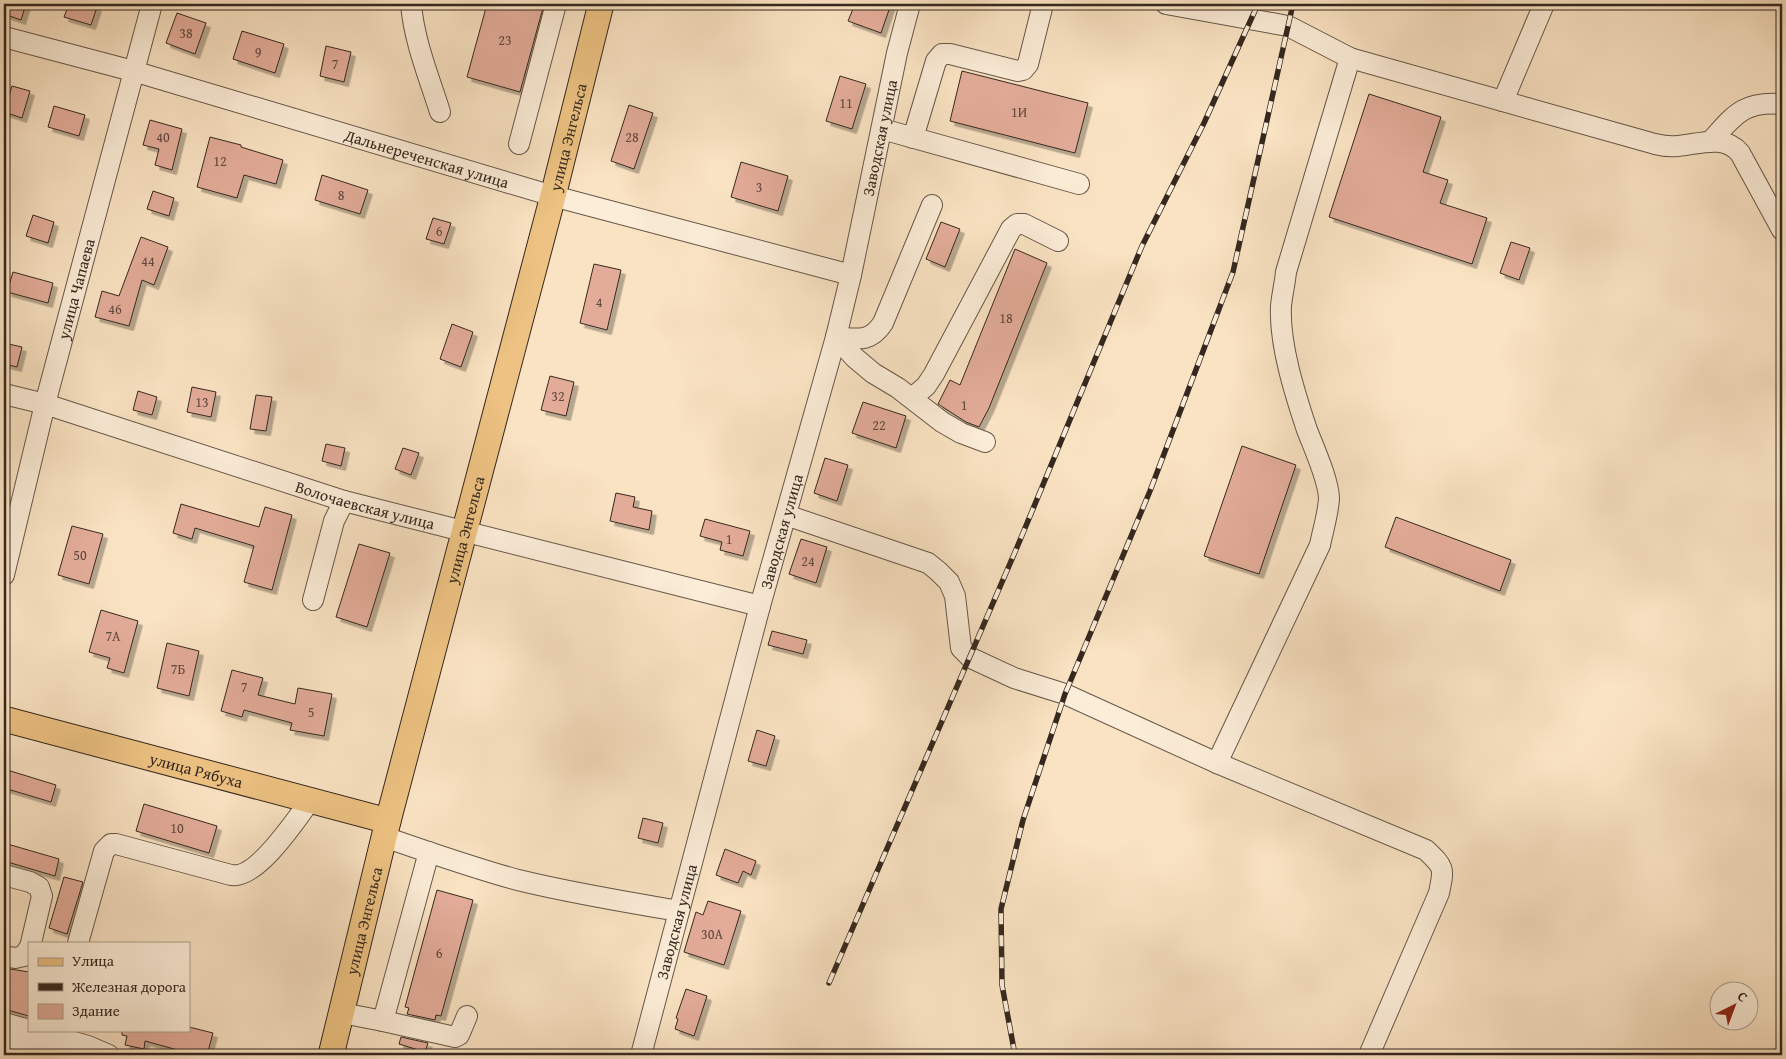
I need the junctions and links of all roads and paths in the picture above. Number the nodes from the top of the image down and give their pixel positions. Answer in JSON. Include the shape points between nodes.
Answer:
{"nodes":[{"id":1,"x":152,"y":4,"type":"edge"},
{"id":2,"x":411,"y":4,"type":"edge"},
{"id":3,"x":556,"y":4,"type":"edge"},
{"id":4,"x":601,"y":4,"type":"edge"},
{"id":5,"x":910,"y":4,"type":"edge"},
{"id":6,"x":1043,"y":4,"type":"edge"},
{"id":7,"x":1166,"y":4,"type":"edge"},
{"id":8,"x":1544,"y":4,"type":"edge"},
{"id":9,"x":4,"y":37,"type":"edge"},
{"id":10,"x":1350,"y":58,"type":"junction"},
{"id":11,"x":133,"y":71,"type":"junction"},
{"id":12,"x":1503,"y":101,"type":"junction"},
{"id":13,"x":1782,"y":104,"type":"edge"},
{"id":14,"x":440,"y":112,"type":"dead end"},
{"id":15,"x":882,"y":129,"type":"junction"},
{"id":16,"x":913,"y":138,"type":"junction"},
{"id":17,"x":1711,"y":141,"type":"junction"},
{"id":18,"x":519,"y":144,"type":"dead end"},
{"id":19,"x":1079,"y":184,"type":"dead end"},
{"id":20,"x":552,"y":196,"type":"junction"},
{"id":21,"x":932,"y":205,"type":"dead end"},
{"id":22,"x":1782,"y":230,"type":"edge"},
{"id":23,"x":1058,"y":241,"type":"dead end"},
{"id":24,"x":851,"y":275,"type":"junction"},
{"id":25,"x":836,"y":337,"type":"junction"},
{"id":26,"x":4,"y":394,"type":"edge"},
{"id":27,"x":912,"y":398,"type":"junction"},
{"id":28,"x":45,"y":404,"type":"junction"},
{"id":29,"x":985,"y":442,"type":"dead end"},
{"id":30,"x":344,"y":501,"type":"junction"},
{"id":31,"x":786,"y":514,"type":"junction"},
{"id":32,"x":463,"y":532,"type":"junction"},
{"id":33,"x":4,"y":575,"type":"edge"},
{"id":34,"x":313,"y":600,"type":"dead end"},
{"id":35,"x":760,"y":606,"type":"junction"},
{"id":36,"x":4,"y":719,"type":"edge"},
{"id":37,"x":1216,"y":762,"type":"junction"},
{"id":38,"x":309,"y":802,"type":"junction"},
{"id":39,"x":386,"y":829,"type":"junction"},
{"id":40,"x":429,"y":852,"type":"junction"},
{"id":41,"x":4,"y":875,"type":"edge"},
{"id":42,"x":679,"y":911,"type":"junction"},
{"id":43,"x":30,"y":942,"type":"edge"},
{"id":44,"x":78,"y":942,"type":"edge"},
{"id":45,"x":28,"y":950,"type":"edge"},
{"id":46,"x":4,"y":956,"type":"edge"},
{"id":47,"x":342,"y":1013,"type":"junction"},
{"id":48,"x":466,"y":1016,"type":"dead end"},
{"id":49,"x":383,"y":1021,"type":"junction"},
{"id":50,"x":4,"y":1023,"type":"edge"},
{"id":51,"x":28,"y":1029,"type":"edge"},
{"id":52,"x":37,"y":1032,"type":"edge"},
{"id":53,"x":4,"y":1039,"type":"edge"},
{"id":54,"x":64,"y":1055,"type":"edge"},
{"id":55,"x":109,"y":1055,"type":"edge"},
{"id":56,"x":332,"y":1055,"type":"edge"},
{"id":57,"x":641,"y":1055,"type":"edge"},
{"id":58,"x":1369,"y":1055,"type":"edge"}],
"edges":[{"from":1,"to":11,"type":"street","name":"улица Чапаева"},
{"from":2,"to":14,"type":"street","via":[[417,39]]},
{"from":3,"to":18,"type":"street"},
{"from":4,"to":20,"type":"main road","name":"улица Энгельса"},
{"from":5,"to":15,"type":"street","name":"Заводская улица"},
{"from":6,"to":16,"type":"street","via":[[1028,64],[1023,70],[942,54],[936,61]]},
{"from":7,"to":10,"type":"street","via":[[1288,26]]},
{"from":8,"to":12,"type":"street"},
{"from":9,"to":11,"type":"street","name":"Дальнереченская улица"},
{"from":10,"to":12,"type":"street"},
{"from":10,"to":37,"type":"street","via":[[1286,272],[1281,306],[1289,370],[1329,498],[1325,520],[1320,545]]},
{"from":11,"to":20,"type":"street","name":"Дальнереченская улица"},
{"from":11,"to":28,"type":"street","name":"улица Чапаева"},
{"from":12,"to":17,"type":"street","via":[[1668,147]]},
{"from":13,"to":17,"type":"street","via":[[1765,103],[1746,108],[1733,116]]},
{"from":15,"to":16,"type":"street"},
{"from":15,"to":24,"type":"street","name":"Заводская улица"},
{"from":16,"to":19,"type":"street"},
{"from":17,"to":22,"type":"street","via":[[1735,146]]},
{"from":20,"to":24,"type":"street","name":"Дальнереченская улица"},
{"from":20,"to":32,"type":"main road","name":"улица Энгельса"},
{"from":21,"to":25,"type":"street","via":[[878,330],[865,338]]},
{"from":23,"to":27,"type":"street","via":[[1024,224],[1017,224],[1011,229],[934,374]]},
{"from":24,"to":25,"type":"street","name":"Заводская улица"},
{"from":25,"to":27,"type":"street","via":[[873,373]]},
{"from":25,"to":31,"type":"street","name":"Заводская улица"},
{"from":26,"to":28,"type":"street","name":"Волочаевская улица"},
{"from":27,"to":29,"type":"street","via":[[948,426]]},
{"from":28,"to":30,"type":"street","name":"Волочаевская улица"},
{"from":28,"to":33,"type":"street","name":"улица Чапаева"},
{"from":30,"to":32,"type":"street","name":"Волочаевская улица"},
{"from":30,"to":34,"type":"street","via":[[334,521]]},
{"from":31,"to":35,"type":"street","name":"Заводская улица"},
{"from":31,"to":37,"type":"street","via":[[928,563],[949,582],[955,596],[961,648],[970,658],[1014,678],[1065,694]]},
{"from":32,"to":35,"type":"street","name":"Волочаевская улица"},
{"from":32,"to":39,"type":"main road","name":"улица Энгельса"},
{"from":35,"to":42,"type":"street","name":"Заводская улица"},
{"from":36,"to":38,"type":"main road","name":"улица Рябуха"},
{"from":37,"to":58,"type":"street","via":[[1426,850],[1441,864],[1439,893]]},
{"from":38,"to":39,"type":"main road","name":"улица Рябуха"},
{"from":38,"to":44,"type":"street","via":[[271,850],[242,875],[231,875],[111,844],[104,851]]},
{"from":39,"to":40,"type":"street"},
{"from":39,"to":47,"type":"main road","name":"улица Энгельса"},
{"from":40,"to":42,"type":"street","via":[[520,880],[594,897]]},
{"from":40,"to":49,"type":"street"},
{"from":41,"to":43,"type":"street","via":[[39,887],[42,896]]},
{"from":42,"to":57,"type":"street","name":"Заводская улица"},
{"from":45,"to":46,"type":"street","via":[[24,956]]},
{"from":47,"to":49,"type":"street"},
{"from":47,"to":56,"type":"main road","name":"улица Энгельса"},
{"from":48,"to":49,"type":"street","via":[[455,1037]]},
{"from":50,"to":51,"type":"street"},
{"from":52,"to":55,"type":"street"},
{"from":53,"to":54,"type":"street"}]}
